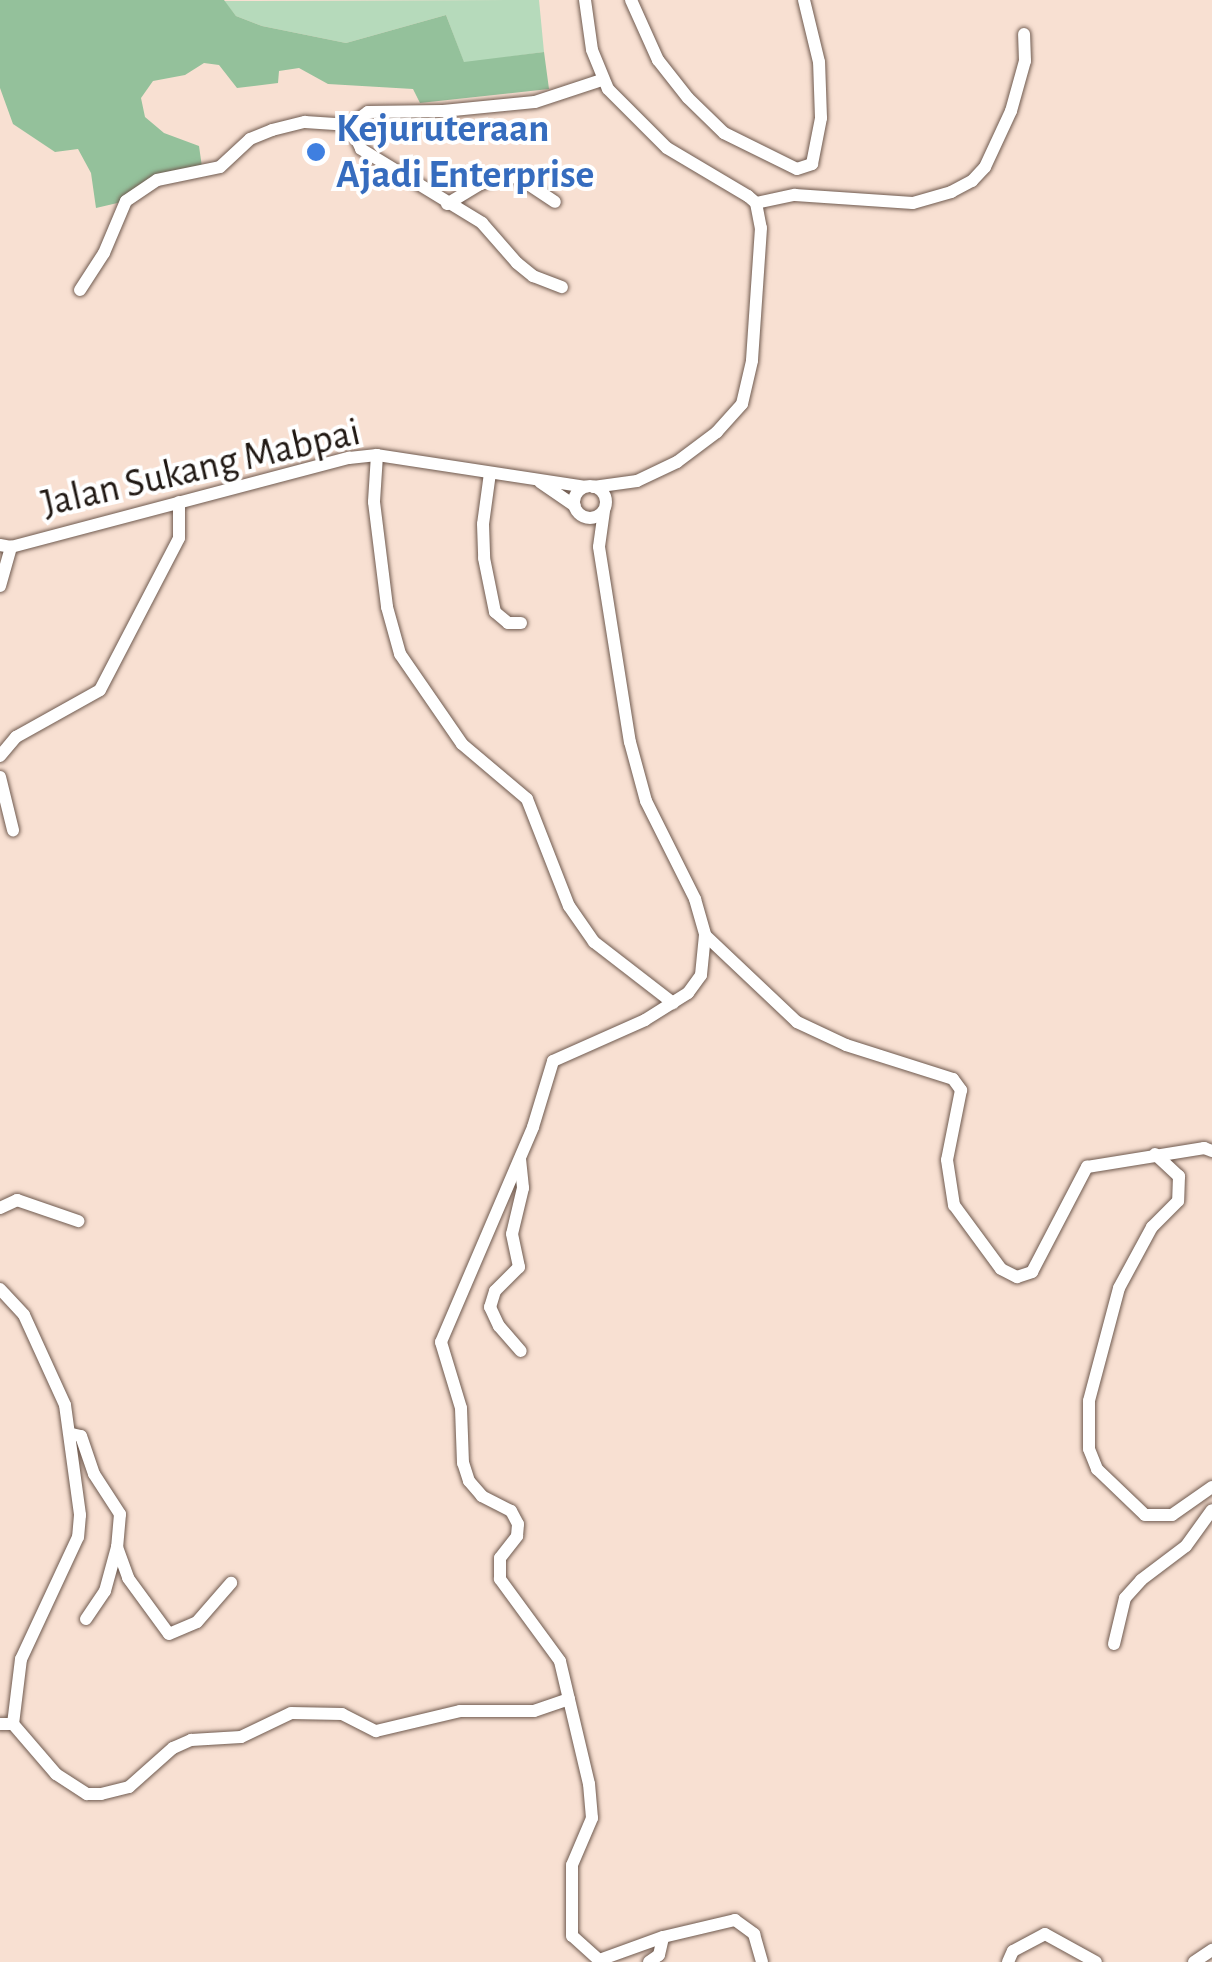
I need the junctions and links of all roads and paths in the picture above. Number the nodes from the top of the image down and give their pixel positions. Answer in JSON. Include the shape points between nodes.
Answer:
{"nodes":[{"id":1,"x":585,"y":0,"type":"edge"},
{"id":2,"x":631,"y":0,"type":"edge"},
{"id":3,"x":804,"y":0,"type":"edge"},
{"id":4,"x":1024,"y":34,"type":"dead end"},
{"id":5,"x":602,"y":80,"type":"junction"},
{"id":6,"x":350,"y":125,"type":"junction"},
{"id":7,"x":555,"y":202,"type":"dead end"},
{"id":8,"x":756,"y":203,"type":"junction"},
{"id":9,"x":446,"y":204,"type":"junction"},
{"id":10,"x":562,"y":287,"type":"dead end"},
{"id":11,"x":80,"y":290,"type":"dead end"},
{"id":12,"x":376,"y":456,"type":"junction"},
{"id":13,"x":490,"y":473,"type":"junction"},
{"id":14,"x":536,"y":479,"type":"junction"},
{"id":15,"x":637,"y":480,"type":"junction"},
{"id":16,"x":589,"y":487,"type":"junction"},
{"id":17,"x":179,"y":502,"type":"junction"},
{"id":18,"x":605,"y":508,"type":"junction"},
{"id":19,"x":577,"y":510,"type":"junction"},
{"id":20,"x":5,"y":546,"type":"edge"},
{"id":21,"x":599,"y":546,"type":"junction"},
{"id":22,"x":0,"y":586,"type":"edge"},
{"id":23,"x":521,"y":623,"type":"dead end"},
{"id":24,"x":0,"y":756,"type":"edge"},
{"id":25,"x":0,"y":777,"type":"edge"},
{"id":26,"x":13,"y":830,"type":"dead end"},
{"id":27,"x":705,"y":934,"type":"junction"},
{"id":28,"x":673,"y":1003,"type":"junction"},
{"id":29,"x":1209,"y":1146,"type":"edge"},
{"id":30,"x":1155,"y":1154,"type":"junction"},
{"id":31,"x":520,"y":1157,"type":"junction"},
{"id":32,"x":0,"y":1208,"type":"edge"},
{"id":33,"x":78,"y":1220,"type":"dead end"},
{"id":34,"x":0,"y":1289,"type":"edge"},
{"id":35,"x":521,"y":1351,"type":"dead end"},
{"id":36,"x":72,"y":1434,"type":"junction"},
{"id":37,"x":1212,"y":1487,"type":"edge"},
{"id":38,"x":1212,"y":1510,"type":"edge"},
{"id":39,"x":117,"y":1546,"type":"junction"},
{"id":40,"x":230,"y":1582,"type":"dead end"},
{"id":41,"x":86,"y":1619,"type":"dead end"},
{"id":42,"x":1114,"y":1644,"type":"dead end"},
{"id":43,"x":569,"y":1699,"type":"junction"},
{"id":44,"x":7,"y":1724,"type":"edge"},
{"id":45,"x":663,"y":1938,"type":"junction"},
{"id":46,"x":1212,"y":1950,"type":"edge"},
{"id":47,"x":649,"y":1962,"type":"edge"},
{"id":48,"x":762,"y":1962,"type":"edge"},
{"id":49,"x":1008,"y":1962,"type":"edge"},
{"id":50,"x":1096,"y":1962,"type":"edge"},
{"id":51,"x":1194,"y":1962,"type":"edge"}],
"edges":[{"from":1,"to":5,"type":"street"},
{"from":2,"to":3,"type":"street","via":[[658,60],[688,98],[724,134],[797,170],[812,164],[821,118],[818,62]]},
{"from":4,"to":8,"type":"street","via":[[1011,111],[986,167],[972,181],[912,203],[795,195]]},
{"from":5,"to":6,"type":"street","via":[[536,102],[368,112]]},
{"from":5,"to":8,"type":"street","via":[[644,130]]},
{"from":6,"to":9,"type":"street","via":[[361,148]]},
{"from":6,"to":11,"type":"street","via":[[305,122],[272,130],[250,139],[220,167],[148,185],[126,201]]},
{"from":7,"to":9,"type":"street","via":[[519,178],[504,176]]},
{"from":8,"to":15,"type":"street","name":"Jalan Sukang Mabpai","via":[[760,258],[746,396],[693,453]]},
{"from":9,"to":10,"type":"street","via":[[482,223],[533,276]]},
{"from":12,"to":13,"type":"street","name":"Jalan Sukang Mabpai"},
{"from":12,"to":17,"type":"street","name":"Jalan Sukang Mabpai","via":[[332,461]]},
{"from":12,"to":28,"type":"street","via":[[374,502],[400,654],[462,744],[527,799],[569,906],[594,942]]},
{"from":13,"to":14,"type":"street","name":"Jalan Sukang Mabpai"},
{"from":13,"to":23,"type":"street","via":[[484,558],[495,612],[508,623]]},
{"from":14,"to":16,"type":"street","name":"Jalan Sukang Mabpai"},
{"from":14,"to":19,"type":"street","name":"Jalan Sukang Mabpai"},
{"from":15,"to":16,"type":"street","name":"Jalan Sukang Mabpai"},
{"from":15,"to":18,"type":"street","name":"Jalan Sukang Mabpai"},
{"from":16,"to":18,"type":"street","via":[[603,493]]},
{"from":16,"to":19,"type":"street","via":[[576,494]]},
{"from":17,"to":20,"type":"street","name":"Jalan Sukang Mabpai"},
{"from":17,"to":24,"type":"street","via":[[179,538],[100,690],[16,736]]},
{"from":18,"to":19,"type":"street","via":[[594,518]]},
{"from":18,"to":21,"type":"street"},
{"from":19,"to":21,"type":"street"},
{"from":20,"to":22,"type":"street"},
{"from":21,"to":27,"type":"street","via":[[630,742],[646,801],[695,899]]},
{"from":25,"to":26,"type":"street"},
{"from":27,"to":28,"type":"street","via":[[698,982]]},
{"from":27,"to":30,"type":"street","via":[[797,1022],[953,1079],[961,1090],[947,1160],[954,1205],[1008,1274],[1032,1272],[1087,1167]]},
{"from":28,"to":31,"type":"street","via":[[552,1062]]},
{"from":29,"to":30,"type":"street"},
{"from":30,"to":37,"type":"street","via":[[1179,1176],[1178,1201],[1152,1226],[1119,1288],[1089,1400],[1089,1449],[1106,1479],[1144,1516],[1172,1514]]},
{"from":31,"to":35,"type":"street","via":[[523,1188],[512,1234],[520,1267],[495,1291],[490,1307]]},
{"from":31,"to":43,"type":"street","via":[[441,1342],[461,1408],[470,1481],[482,1496],[511,1511],[518,1524],[500,1558],[500,1579],[560,1660]]},
{"from":32,"to":33,"type":"street","via":[[17,1200]]},
{"from":34,"to":36,"type":"street","via":[[24,1315]]},
{"from":36,"to":39,"type":"street","via":[[81,1436],[94,1474],[116,1505]]},
{"from":36,"to":44,"type":"street","via":[[78,1537],[21,1659]]},
{"from":38,"to":42,"type":"street","via":[[1182,1551],[1125,1598]]},
{"from":39,"to":40,"type":"street","via":[[128,1578],[169,1634],[197,1622]]},
{"from":39,"to":41,"type":"street","via":[[105,1590]]},
{"from":43,"to":44,"type":"street","via":[[534,1711],[460,1711],[376,1731],[342,1714],[291,1712],[241,1736],[173,1748],[129,1787],[101,1794],[87,1794],[56,1774]]},
{"from":43,"to":45,"type":"street","via":[[593,1806],[572,1865],[572,1936],[599,1960]]},
{"from":45,"to":47,"type":"street","via":[[659,1955]]},
{"from":45,"to":48,"type":"street","via":[[735,1920],[754,1934]]},
{"from":46,"to":51,"type":"street"},
{"from":49,"to":50,"type":"street","via":[[1013,1951],[1044,1934]]}]}
